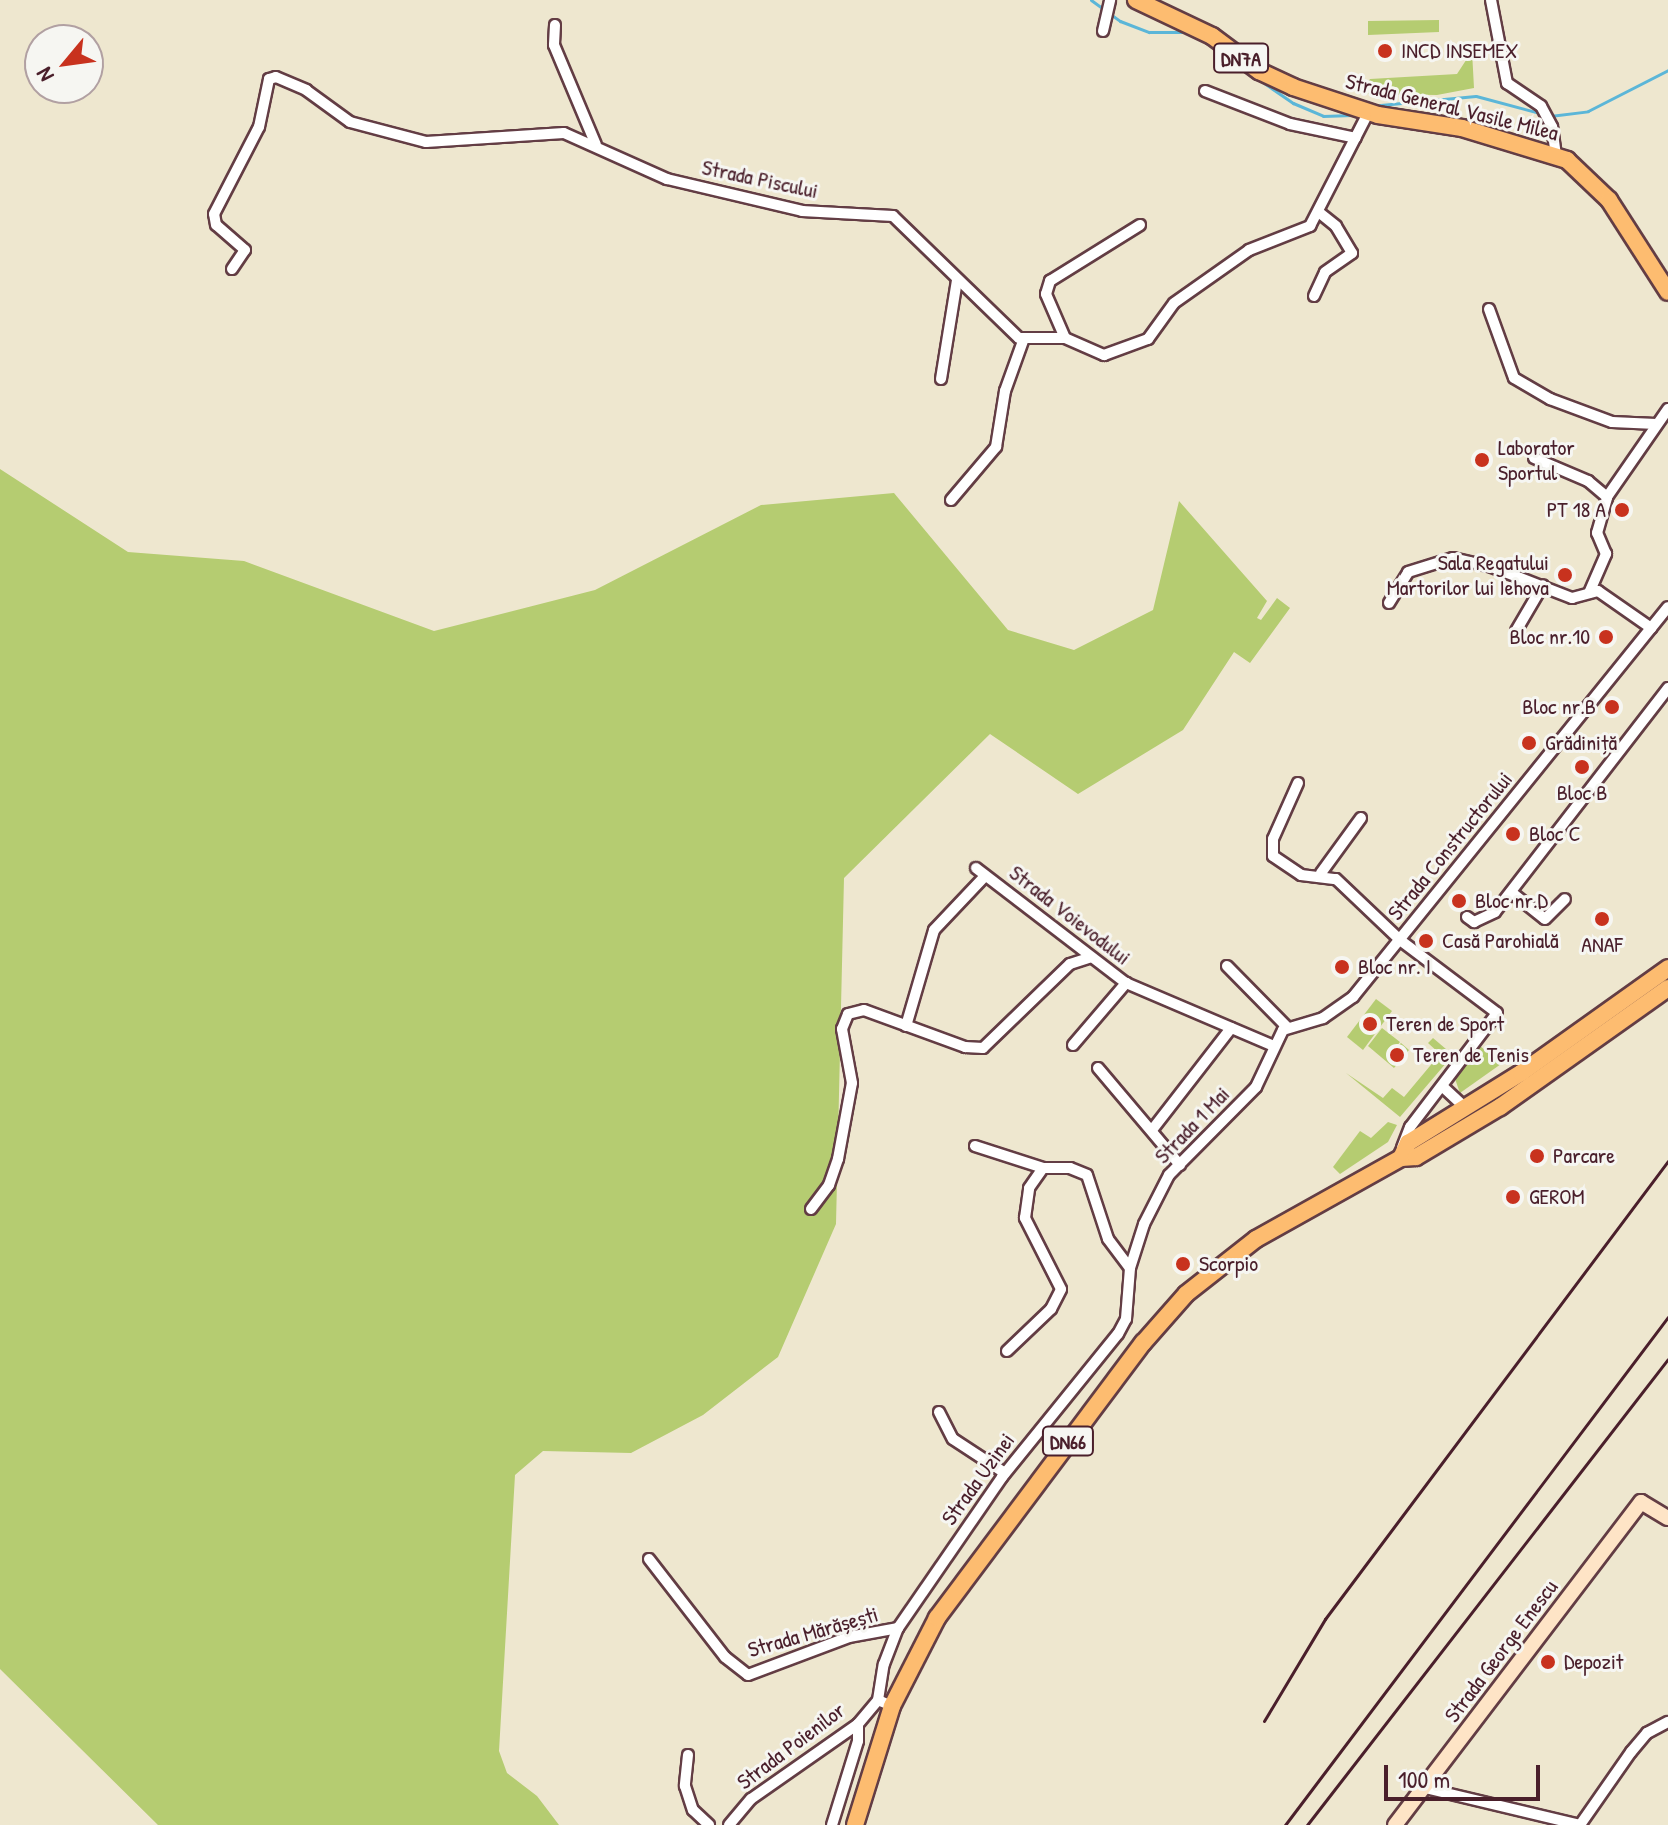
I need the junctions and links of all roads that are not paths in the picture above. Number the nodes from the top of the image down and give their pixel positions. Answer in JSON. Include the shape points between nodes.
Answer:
{"nodes":[{"id":1,"x":1136,"y":0,"type":"edge"},
{"id":2,"x":1491,"y":0,"type":"edge"},
{"id":3,"x":1110,"y":4,"type":"edge"},
{"id":4,"x":555,"y":25,"type":"dead end"},
{"id":5,"x":1105,"y":26,"type":"dead end"},
{"id":6,"x":1205,"y":91,"type":"dead end"},
{"id":7,"x":1369,"y":111,"type":"junction"},
{"id":8,"x":1356,"y":138,"type":"junction"},
{"id":9,"x":596,"y":145,"type":"junction"},
{"id":10,"x":1556,"y":155,"type":"junction"},
{"id":11,"x":1320,"y":213,"type":"junction"},
{"id":12,"x":1140,"y":225,"type":"dead end"},
{"id":13,"x":232,"y":269,"type":"dead end"},
{"id":14,"x":957,"y":280,"type":"junction"},
{"id":15,"x":1668,"y":292,"type":"edge"},
{"id":16,"x":1314,"y":296,"type":"dead end"},
{"id":17,"x":1489,"y":309,"type":"dead end"},
{"id":18,"x":1065,"y":338,"type":"junction"},
{"id":19,"x":1023,"y":341,"type":"junction"},
{"id":20,"x":941,"y":379,"type":"dead end"},
{"id":21,"x":1668,"y":409,"type":"edge"},
{"id":22,"x":1656,"y":424,"type":"junction"},
{"id":23,"x":1534,"y":458,"type":"dead end"},
{"id":24,"x":1607,"y":497,"type":"junction"},
{"id":25,"x":951,"y":500,"type":"dead end"},
{"id":26,"x":1543,"y":585,"type":"junction"},
{"id":27,"x":1589,"y":593,"type":"junction"},
{"id":28,"x":1389,"y":603,"type":"dead end"},
{"id":29,"x":1668,"y":607,"type":"edge"},
{"id":30,"x":1651,"y":628,"type":"junction"},
{"id":31,"x":1516,"y":631,"type":"dead end"},
{"id":32,"x":1668,"y":688,"type":"edge"},
{"id":33,"x":1298,"y":783,"type":"dead end"},
{"id":34,"x":1361,"y":818,"type":"dead end"},
{"id":35,"x":976,"y":868,"type":"dead end"},
{"id":36,"x":1321,"y":873,"type":"junction"},
{"id":37,"x":985,"y":876,"type":"junction"},
{"id":38,"x":1511,"y":892,"type":"junction"},
{"id":39,"x":1565,"y":899,"type":"dead end"},
{"id":40,"x":1467,"y":917,"type":"dead end"},
{"id":41,"x":1400,"y":940,"type":"junction"},
{"id":42,"x":1091,"y":957,"type":"junction"},
{"id":43,"x":1227,"y":966,"type":"dead end"},
{"id":44,"x":1668,"y":968,"type":"edge"},
{"id":45,"x":1126,"y":983,"type":"junction"},
{"id":46,"x":1668,"y":988,"type":"edge"},
{"id":47,"x":906,"y":1026,"type":"junction"},
{"id":48,"x":1231,"y":1028,"type":"junction"},
{"id":49,"x":1288,"y":1028,"type":"junction"},
{"id":50,"x":1073,"y":1045,"type":"dead end"},
{"id":51,"x":1274,"y":1046,"type":"junction"},
{"id":52,"x":1098,"y":1068,"type":"dead end"},
{"id":53,"x":1442,"y":1086,"type":"junction"},
{"id":54,"x":1466,"y":1108,"type":"junction"},
{"id":55,"x":1152,"y":1130,"type":"junction"},
{"id":56,"x":975,"y":1146,"type":"dead end"},
{"id":57,"x":1401,"y":1158,"type":"junction"},
{"id":58,"x":1180,"y":1165,"type":"junction"},
{"id":59,"x":1043,"y":1168,"type":"junction"},
{"id":60,"x":811,"y":1209,"type":"dead end"},
{"id":61,"x":1130,"y":1268,"type":"junction"},
{"id":62,"x":1128,"y":1280,"type":"joint"},
{"id":63,"x":1007,"y":1351,"type":"dead end"},
{"id":64,"x":939,"y":1412,"type":"dead end"},
{"id":65,"x":1005,"y":1473,"type":"junction"},
{"id":66,"x":1668,"y":1518,"type":"edge"},
{"id":67,"x":649,"y":1559,"type":"dead end"},
{"id":68,"x":898,"y":1628,"type":"junction"},
{"id":69,"x":885,"y":1703,"type":"junction"},
{"id":70,"x":1668,"y":1722,"type":"edge"},
{"id":71,"x":858,"y":1724,"type":"junction"},
{"id":72,"x":688,"y":1755,"type":"dead end"},
{"id":73,"x":1425,"y":1788,"type":"junction"},
{"id":74,"x":709,"y":1825,"type":"edge"},
{"id":75,"x":729,"y":1825,"type":"edge"},
{"id":76,"x":832,"y":1825,"type":"edge"},
{"id":77,"x":855,"y":1825,"type":"edge"},
{"id":78,"x":1395,"y":1825,"type":"edge"},
{"id":79,"x":1580,"y":1825,"type":"edge"}],
"edges":[{"from":1,"to":7,"type":"main road","name":"Strada General Vasile Milea","number":"DN7A","via":[[1212,36],[1274,78]]},
{"from":2,"to":10,"type":"street","via":[[1507,83],[1541,106],[1552,127]]},
{"from":3,"to":5,"type":"street"},
{"from":4,"to":9,"type":"street","via":[[554,45]]},
{"from":6,"to":8,"type":"street","via":[[1290,124]]},
{"from":7,"to":8,"type":"street"},
{"from":7,"to":10,"type":"main road","name":"Strada General Vasile Milea","number":"DN7A","via":[[1462,128]]},
{"from":8,"to":11,"type":"street"},
{"from":9,"to":13,"type":"street","name":"Strada Piscului","via":[[549,131],[426,142],[350,122],[306,90],[269,79],[259,127],[214,214],[216,225],[245,250]]},
{"from":9,"to":14,"type":"street","name":"Strada Piscului","via":[[646,174],[802,211],[893,216]]},
{"from":10,"to":15,"type":"main road","name":"Strada General Vasile Milea","number":"DN7A","via":[[1576,165],[1609,200]]},
{"from":11,"to":16,"type":"street","via":[[1336,226],[1352,253],[1325,272]]},
{"from":11,"to":18,"type":"street","via":[[1310,226],[1249,250],[1198,285],[1164,312],[1155,331],[1136,345],[1104,355]]},
{"from":12,"to":18,"type":"street","via":[[1050,281],[1046,294]]},
{"from":14,"to":19,"type":"street","name":"Strada Piscului"},
{"from":14,"to":20,"type":"street"},
{"from":17,"to":22,"type":"street","via":[[1514,378],[1550,399],[1612,422]]},
{"from":18,"to":19,"type":"street"},
{"from":19,"to":25,"type":"street","via":[[1005,391],[996,447]]},
{"from":21,"to":22,"type":"street"},
{"from":22,"to":24,"type":"street"},
{"from":23,"to":24,"type":"street","via":[[1588,481]]},
{"from":24,"to":27,"type":"street","via":[[1597,533],[1606,554]]},
{"from":26,"to":27,"type":"street","via":[[1572,598]]},
{"from":26,"to":28,"type":"street","via":[[1453,558],[1408,572]]},
{"from":26,"to":31,"type":"street"},
{"from":27,"to":30,"type":"street","via":[[1607,594]]},
{"from":29,"to":30,"type":"street","name":"Strada Constructorului"},
{"from":30,"to":41,"type":"street","name":"Strada Constructorului"},
{"from":32,"to":38,"type":"street"},
{"from":33,"to":36,"type":"street","via":[[1273,839],[1273,856],[1301,875]]},
{"from":34,"to":36,"type":"street"},
{"from":35,"to":37,"type":"street","name":"Strada Voievodului"},
{"from":36,"to":41,"type":"street","via":[[1336,879]]},
{"from":37,"to":42,"type":"street","name":"Strada Voievodului"},
{"from":37,"to":47,"type":"street","via":[[934,930]]},
{"from":38,"to":39,"type":"street","via":[[1545,919]]},
{"from":38,"to":40,"type":"street","via":[[1483,919],[1474,922]]},
{"from":41,"to":49,"type":"street","name":"Strada Constructorului","via":[[1344,1005]]},
{"from":41,"to":53,"type":"street","via":[[1497,1013]]},
{"from":42,"to":45,"type":"street","name":"Strada Voievodului"},
{"from":42,"to":47,"type":"street","via":[[1070,964],[983,1048]]},
{"from":43,"to":49,"type":"street"},
{"from":44,"to":54,"type":"main road","number":"DN66"},
{"from":45,"to":48,"type":"street","name":"Strada Voievodului"},
{"from":45,"to":50,"type":"street"},
{"from":46,"to":57,"type":"main road","number":"DN66","via":[[1500,1107],[1416,1157]]},
{"from":47,"to":60,"type":"street","via":[[864,1010],[855,1010],[844,1020],[852,1083],[832,1178]]},
{"from":48,"to":51,"type":"street","name":"Strada Voievodului"},
{"from":48,"to":55,"type":"street"},
{"from":49,"to":51,"type":"street","name":"Strada Constructorului"},
{"from":51,"to":58,"type":"street","name":"Strada 1 Mai","via":[[1256,1087]]},
{"from":52,"to":55,"type":"street"},
{"from":53,"to":54,"type":"street","via":[[1453,1102]]},
{"from":53,"to":57,"type":"street","via":[[1404,1136]]},
{"from":54,"to":57,"type":"main road","number":"DN66","via":[[1408,1143]]},
{"from":55,"to":58,"type":"street"},
{"from":56,"to":59,"type":"street"},
{"from":57,"to":69,"type":"main road","number":"DN66","via":[[1233,1254],[1170,1311],[948,1600]]},
{"from":58,"to":61,"type":"street","name":"Strada 1 Mai","via":[[1152,1203]]},
{"from":59,"to":61,"type":"street","via":[[1070,1168],[1087,1175],[1108,1239]]},
{"from":59,"to":63,"type":"street","via":[[1029,1188],[1025,1218],[1061,1289],[1051,1309]]},
{"from":61,"to":62,"type":"street","name":"Strada 1 Mai"},
{"from":62,"to":65,"type":"street","name":"Strada Uzinei","via":[[1130,1303],[1118,1334]]},
{"from":64,"to":65,"type":"street","via":[[953,1439]]},
{"from":65,"to":68,"type":"street","name":"Strada Uzinei"},
{"from":66,"to":73,"type":"street","name":"Strada George Enescu","via":[[1641,1502]]},
{"from":67,"to":68,"type":"street","name":"Strada Mărășești","via":[[725,1657],[748,1675],[849,1637]]},
{"from":68,"to":69,"type":"street","name":"Strada Uzinei","via":[[884,1664]]},
{"from":69,"to":71,"type":"street","name":"Strada Poienilor"},
{"from":69,"to":77,"type":"main road","number":"DN66"},
{"from":70,"to":79,"type":"street","via":[[1647,1733]]},
{"from":71,"to":75,"type":"street","name":"Strada Poienilor","via":[[751,1799]]},
{"from":71,"to":76,"type":"street","via":[[858,1741]]},
{"from":72,"to":74,"type":"street","via":[[685,1786],[693,1810]]},
{"from":73,"to":78,"type":"street","name":"Strada George Enescu"},
{"from":73,"to":79,"type":"street"}]}
